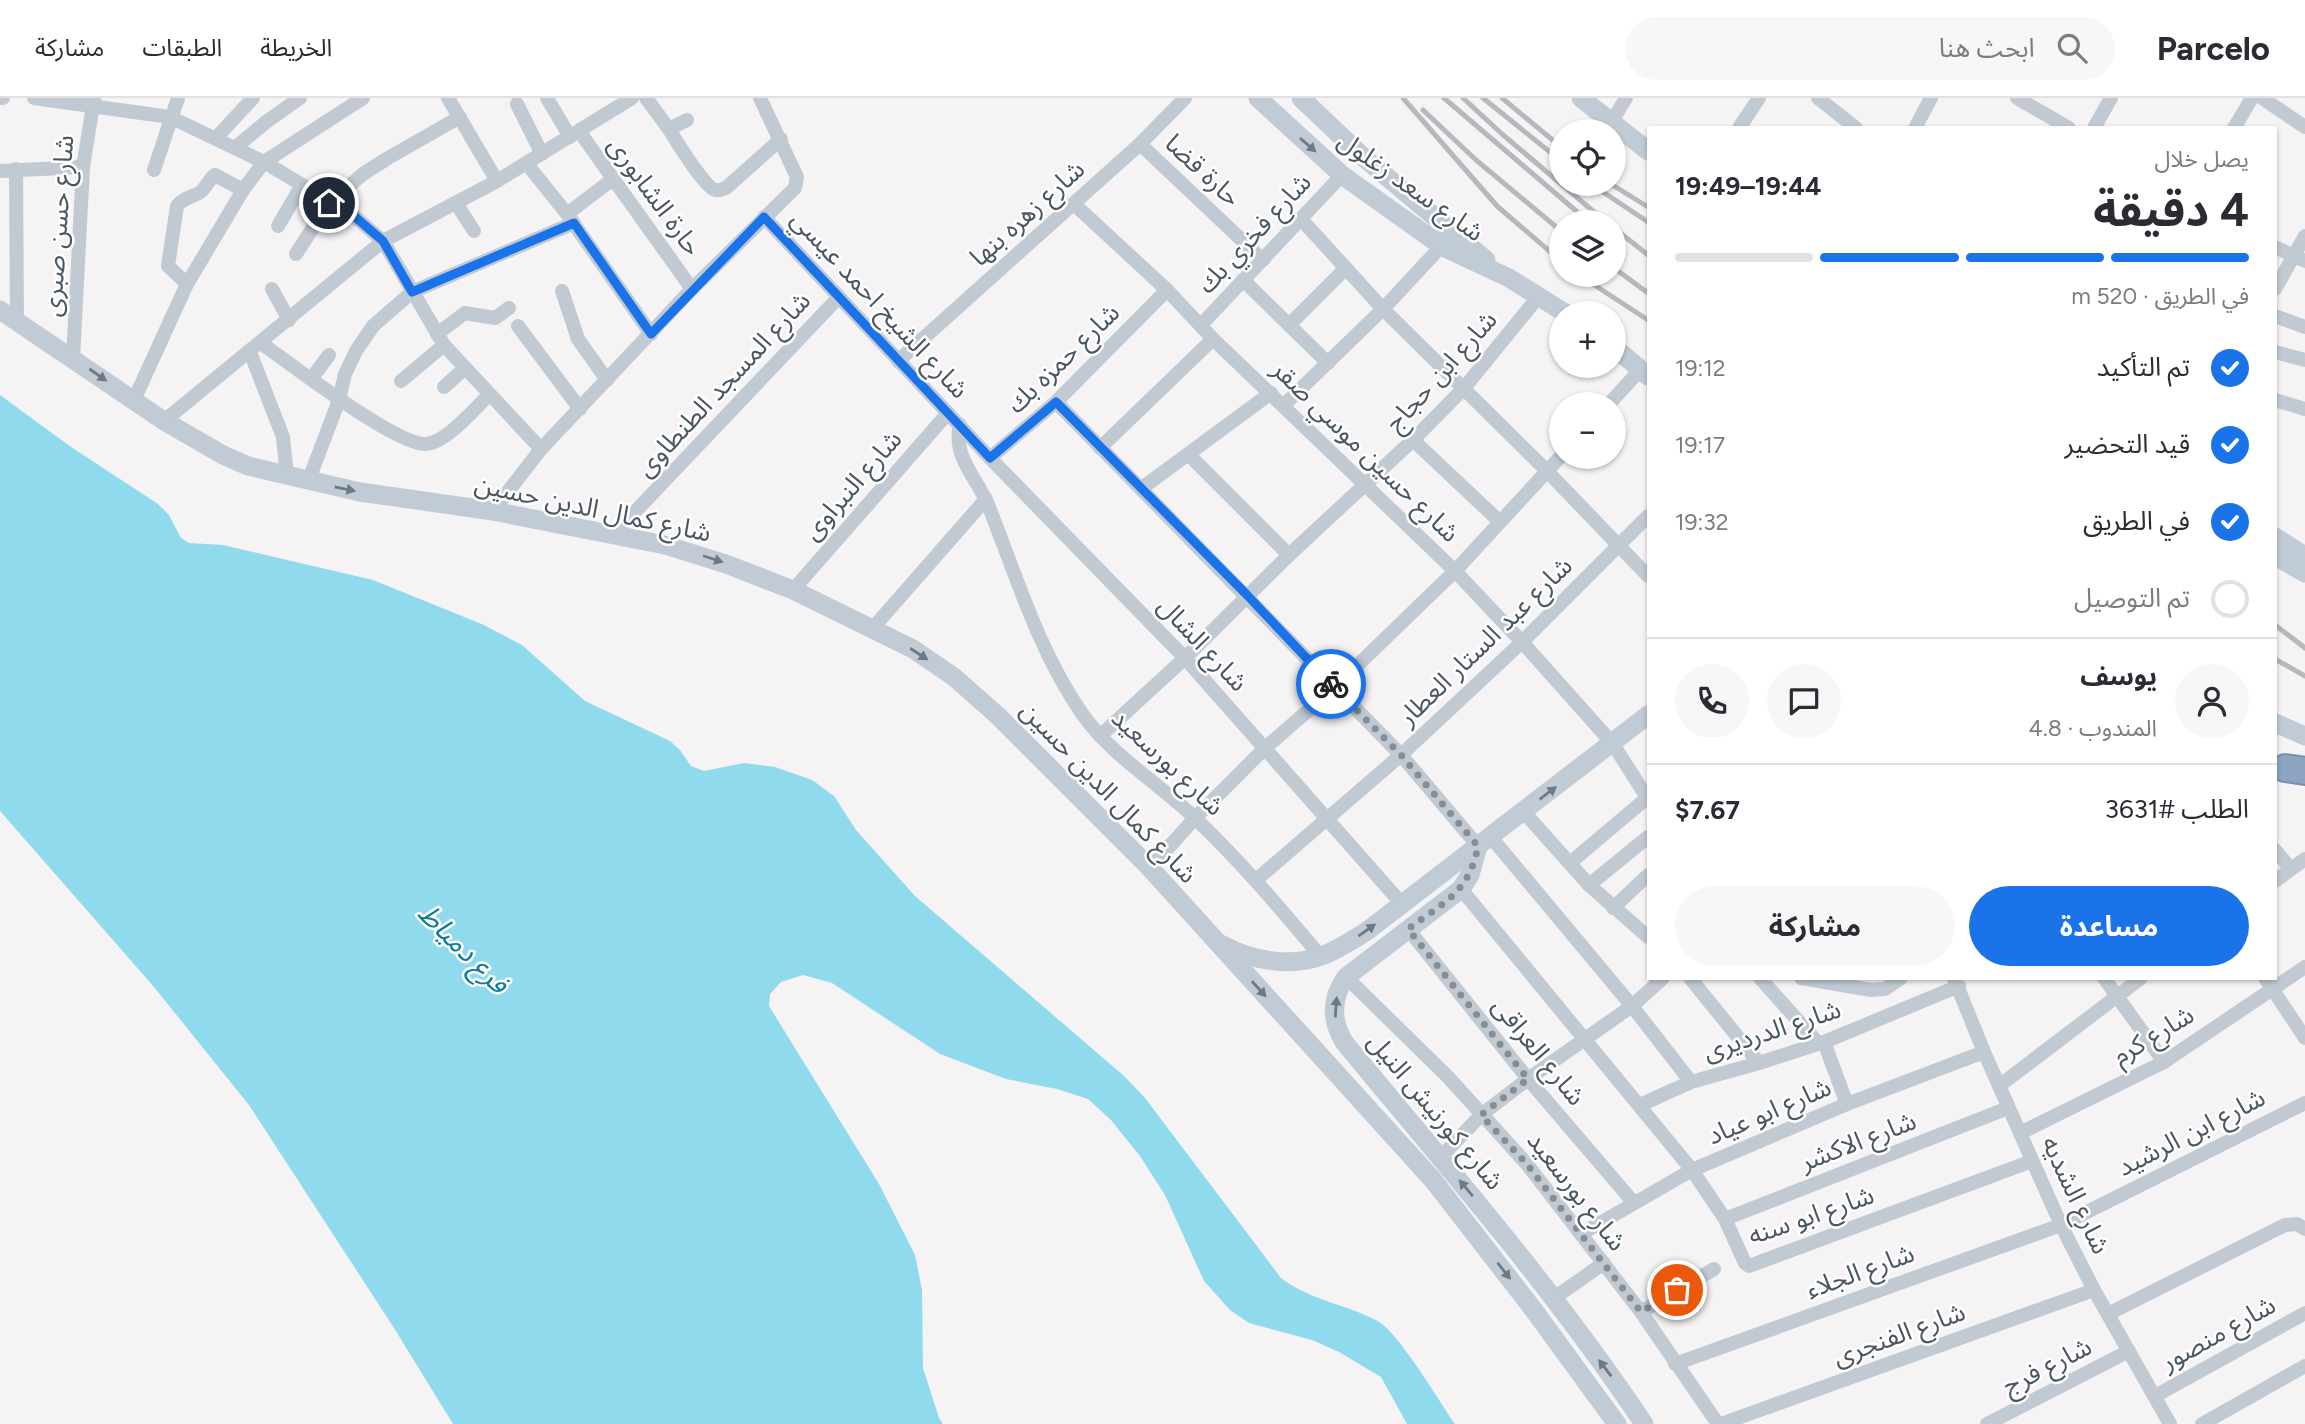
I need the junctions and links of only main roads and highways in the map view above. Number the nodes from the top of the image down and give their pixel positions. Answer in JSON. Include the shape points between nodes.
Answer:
{"nodes":[{"id":1,"x":1258,"y":98,"type":"edge"},
{"id":2,"x":1301,"y":98,"type":"edge"},
{"id":3,"x":1581,"y":98,"type":"edge"},
{"id":4,"x":1321,"y":108,"type":"edge"},
{"id":5,"x":1647,"y":150,"type":"edge"},
{"id":6,"x":1448,"y":240,"type":"junction"},
{"id":7,"x":1549,"y":303,"type":"edge"},
{"id":8,"x":0,"y":310,"type":"edge"},
{"id":9,"x":1626,"y":357,"type":"edge"},
{"id":10,"x":1645,"y":372,"type":"edge"},
{"id":11,"x":2277,"y":538,"type":"edge"},
{"id":12,"x":2305,"y":556,"type":"edge"},
{"id":13,"x":2277,"y":557,"type":"edge"},
{"id":14,"x":2305,"y":573,"type":"edge"},
{"id":15,"x":1647,"y":716,"type":"edge"},
{"id":16,"x":2277,"y":724,"type":"edge"},
{"id":17,"x":2305,"y":736,"type":"edge"},
{"id":18,"x":1484,"y":841,"type":"junction"},
{"id":19,"x":1213,"y":938,"type":"junction"},
{"id":20,"x":1618,"y":1424,"type":"edge"},
{"id":21,"x":1644,"y":1424,"type":"edge"}],
"edges":[{"from":1,"to":6,"type":"main road","name":"شارع سعد زغلول","one_way":true,"via":[[1342,175]]},
{"from":2,"to":4,"type":"main road","name":"شارع سعد زغلول"},
{"from":3,"to":5,"type":"main road"},
{"from":4,"to":6,"type":"main road","name":"شارع سعد زغلول","via":[[1362,156]]},
{"from":6,"to":7,"type":"main road","name":"شارع سعد زغلول"},
{"from":8,"to":19,"type":"main road","name":"شارع كمال الدين حسين","one_way":true,"via":[[164,421],[248,467],[360,492],[493,511],[665,545],[793,590],[913,649],[954,677],[1048,763]]},
{"from":9,"to":10,"type":"main road"},
{"from":11,"to":12,"type":"main road"},
{"from":13,"to":14,"type":"main road"},
{"from":18,"to":15,"type":"main road","one_way":true},
{"from":16,"to":17,"type":"main road"},
{"from":19,"to":18,"type":"main road","one_way":true,"via":[[1267,960],[1321,957],[1367,931]]},
{"from":21,"to":18,"type":"main road","name":"شارع كورنيش النيل","one_way":true,"via":[[1554,1298],[1339,1032],[1335,998],[1346,977],[1461,889]]},
{"from":19,"to":20,"type":"main road","name":"شارع كورنيش النيل","one_way":true,"via":[[1433,1181]]}]}
